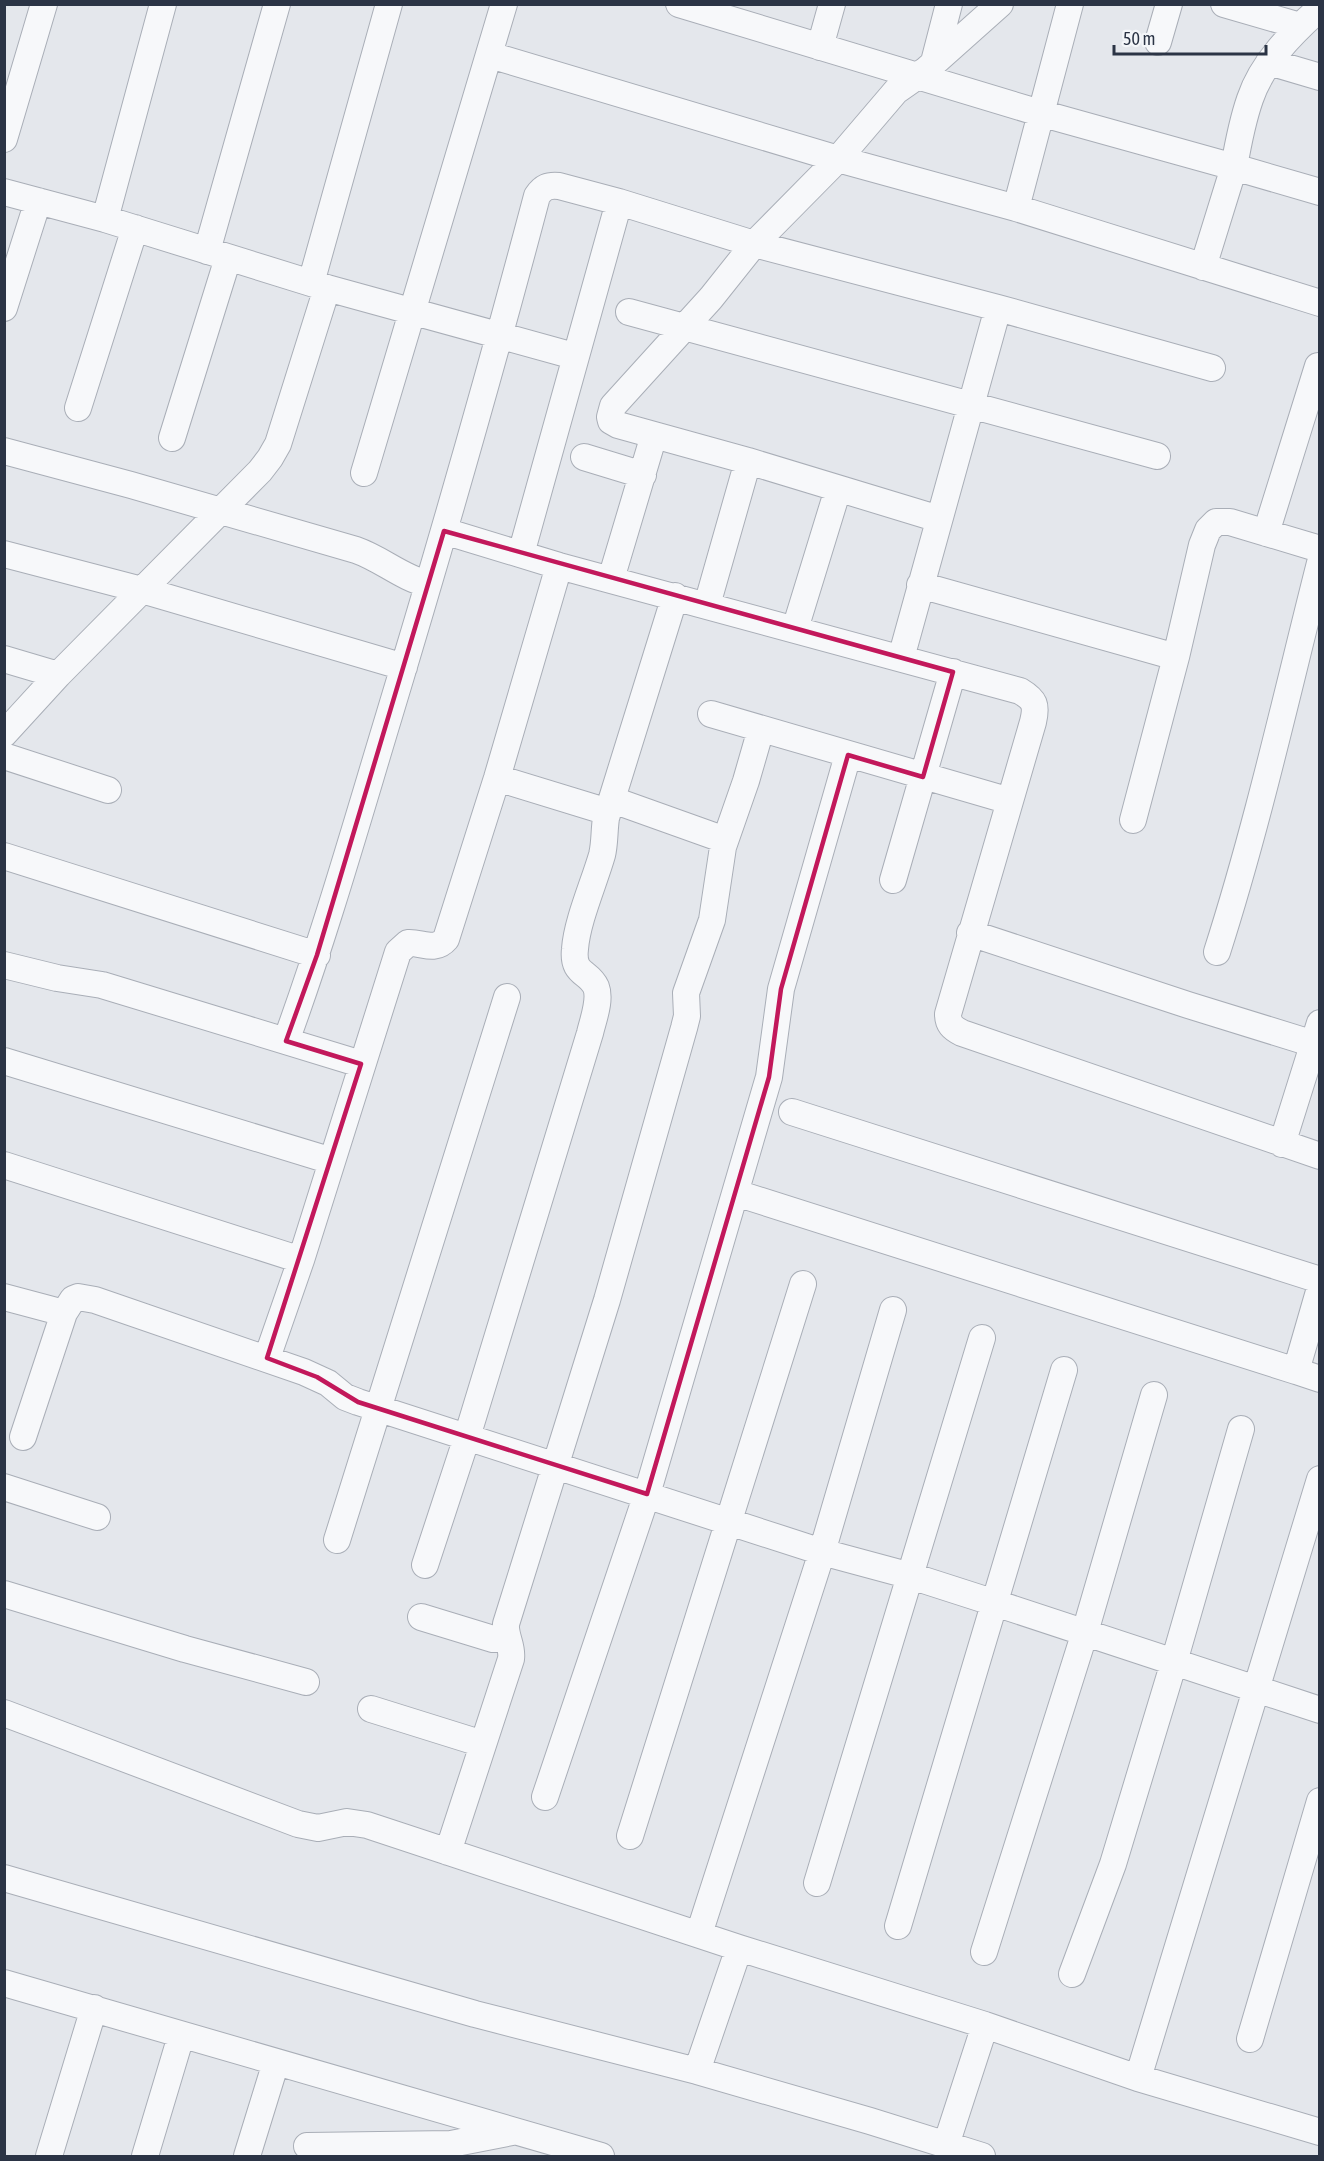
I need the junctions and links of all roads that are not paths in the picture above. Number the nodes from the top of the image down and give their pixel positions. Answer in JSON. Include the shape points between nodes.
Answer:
{"nodes":[{"id":1,"x":44,"y":4,"type":"edge"},
{"id":2,"x":163,"y":4,"type":"edge"},
{"id":3,"x":278,"y":4,"type":"edge"},
{"id":4,"x":388,"y":4,"type":"edge"},
{"id":5,"x":504,"y":4,"type":"edge"},
{"id":6,"x":679,"y":4,"type":"edge"},
{"id":7,"x":832,"y":4,"type":"edge"},
{"id":8,"x":949,"y":4,"type":"edge"},
{"id":9,"x":1000,"y":4,"type":"edge"},
{"id":10,"x":1070,"y":4,"type":"edge"},
{"id":11,"x":1168,"y":4,"type":"edge"},
{"id":12,"x":1224,"y":4,"type":"edge"},
{"id":13,"x":1320,"y":8,"type":"edge"},
{"id":14,"x":747,"y":14,"type":"edge"},
{"id":15,"x":1300,"y":26,"type":"junction"},
{"id":16,"x":1158,"y":42,"type":"dead end"},
{"id":17,"x":820,"y":47,"type":"junction"},
{"id":18,"x":490,"y":55,"type":"junction"},
{"id":19,"x":1269,"y":62,"type":"junction"},
{"id":20,"x":926,"y":69,"type":"junction"},
{"id":21,"x":1320,"y":77,"type":"edge"},
{"id":22,"x":1040,"y":113,"type":"junction"},
{"id":23,"x":4,"y":139,"type":"edge"},
{"id":24,"x":838,"y":159,"type":"junction"},
{"id":25,"x":1234,"y":167,"type":"junction"},
{"id":26,"x":4,"y":192,"type":"edge"},
{"id":27,"x":1320,"y":192,"type":"edge"},
{"id":28,"x":38,"y":201,"type":"junction"},
{"id":29,"x":619,"y":202,"type":"junction"},
{"id":30,"x":1016,"y":208,"type":"junction"},
{"id":31,"x":105,"y":219,"type":"junction"},
{"id":32,"x":135,"y":228,"type":"junction"},
{"id":33,"x":754,"y":244,"type":"junction"},
{"id":34,"x":217,"y":255,"type":"junction"},
{"id":35,"x":1203,"y":267,"type":"junction"},
{"id":36,"x":319,"y":285,"type":"junction"},
{"id":37,"x":1320,"y":303,"type":"edge"},
{"id":38,"x":4,"y":308,"type":"edge"},
{"id":39,"x":998,"y":308,"type":"junction"},
{"id":40,"x":414,"y":312,"type":"junction"},
{"id":41,"x":629,"y":312,"type":"dead end"},
{"id":42,"x":686,"y":327,"type":"junction"},
{"id":43,"x":500,"y":336,"type":"junction"},
{"id":44,"x":574,"y":356,"type":"junction"},
{"id":45,"x":1318,"y":366,"type":"dead end"},
{"id":46,"x":1212,"y":368,"type":"dead end"},
{"id":47,"x":970,"y":404,"type":"junction"},
{"id":48,"x":78,"y":408,"type":"dead end"},
{"id":49,"x":654,"y":435,"type":"junction"},
{"id":50,"x":172,"y":438,"type":"dead end"},
{"id":51,"x":4,"y":452,"type":"edge"},
{"id":52,"x":1157,"y":456,"type":"dead end"},
{"id":53,"x":584,"y":458,"type":"dead end"},
{"id":54,"x":748,"y":461,"type":"junction"},
{"id":55,"x":364,"y":473,"type":"dead end"},
{"id":56,"x":643,"y":475,"type":"junction"},
{"id":57,"x":838,"y":489,"type":"junction"},
{"id":58,"x":219,"y":512,"type":"junction"},
{"id":59,"x":939,"y":519,"type":"junction"},
{"id":60,"x":444,"y":531,"type":"junction"},
{"id":61,"x":1266,"y":533,"type":"junction"},
{"id":62,"x":1320,"y":549,"type":"edge"},
{"id":63,"x":4,"y":554,"type":"edge"},
{"id":64,"x":520,"y":554,"type":"junction"},
{"id":65,"x":1320,"y":563,"type":"edge"},
{"id":66,"x":560,"y":566,"type":"junction"},
{"id":67,"x":611,"y":579,"type":"junction"},
{"id":68,"x":428,"y":585,"type":"junction"},
{"id":69,"x":920,"y":585,"type":"junction"},
{"id":70,"x":142,"y":590,"type":"junction"},
{"id":71,"x":675,"y":596,"type":"junction"},
{"id":72,"x":707,"y":605,"type":"junction"},
{"id":73,"x":795,"y":629,"type":"junction"},
{"id":74,"x":1176,"y":657,"type":"junction"},
{"id":75,"x":901,"y":658,"type":"junction"},
{"id":76,"x":4,"y":659,"type":"edge"},
{"id":77,"x":404,"y":667,"type":"junction"},
{"id":78,"x":953,"y":672,"type":"junction"},
{"id":79,"x":58,"y":675,"type":"junction"},
{"id":80,"x":711,"y":714,"type":"dead end"},
{"id":81,"x":761,"y":729,"type":"junction"},
{"id":82,"x":4,"y":734,"type":"edge"},
{"id":83,"x":848,"y":755,"type":"junction"},
{"id":84,"x":4,"y":756,"type":"edge"},
{"id":85,"x":923,"y":777,"type":"junction"},
{"id":86,"x":497,"y":778,"type":"junction"},
{"id":87,"x":108,"y":790,"type":"dead end"},
{"id":88,"x":1010,"y":801,"type":"junction"},
{"id":89,"x":610,"y":806,"type":"junction"},
{"id":90,"x":1133,"y":820,"type":"dead end"},
{"id":91,"x":725,"y":840,"type":"junction"},
{"id":92,"x":4,"y":856,"type":"edge"},
{"id":93,"x":893,"y":880,"type":"dead end"},
{"id":94,"x":970,"y":933,"type":"junction"},
{"id":95,"x":1217,"y":952,"type":"dead end"},
{"id":96,"x":317,"y":954,"type":"junction"},
{"id":97,"x":4,"y":965,"type":"edge"},
{"id":98,"x":507,"y":997,"type":"dead end"},
{"id":99,"x":1317,"y":1034,"type":"edge"},
{"id":100,"x":286,"y":1041,"type":"junction"},
{"id":101,"x":4,"y":1060,"type":"edge"},
{"id":102,"x":361,"y":1064,"type":"junction"},
{"id":103,"x":792,"y":1112,"type":"dead end"},
{"id":104,"x":1282,"y":1144,"type":"junction"},
{"id":105,"x":1320,"y":1156,"type":"edge"},
{"id":106,"x":332,"y":1161,"type":"junction"},
{"id":107,"x":4,"y":1166,"type":"edge"},
{"id":108,"x":736,"y":1192,"type":"junction"},
{"id":109,"x":301,"y":1260,"type":"junction"},
{"id":110,"x":1320,"y":1280,"type":"edge"},
{"id":111,"x":803,"y":1284,"type":"dead end"},
{"id":112,"x":1320,"y":1288,"type":"edge"},
{"id":113,"x":4,"y":1297,"type":"edge"},
{"id":114,"x":893,"y":1310,"type":"dead end"},
{"id":115,"x":64,"y":1313,"type":"junction"},
{"id":116,"x":982,"y":1338,"type":"dead end"},
{"id":117,"x":267,"y":1358,"type":"junction"},
{"id":118,"x":1064,"y":1370,"type":"dead end"},
{"id":119,"x":1308,"y":1375,"type":"edge"},
{"id":120,"x":1154,"y":1395,"type":"dead end"},
{"id":121,"x":379,"y":1409,"type":"junction"},
{"id":122,"x":1241,"y":1429,"type":"dead end"},
{"id":123,"x":23,"y":1437,"type":"dead end"},
{"id":124,"x":467,"y":1437,"type":"junction"},
{"id":125,"x":555,"y":1465,"type":"junction"},
{"id":126,"x":1320,"y":1479,"type":"edge"},
{"id":127,"x":4,"y":1487,"type":"edge"},
{"id":128,"x":647,"y":1494,"type":"junction"},
{"id":129,"x":97,"y":1517,"type":"dead end"},
{"id":130,"x":730,"y":1522,"type":"junction"},
{"id":131,"x":338,"y":1540,"type":"dead end"},
{"id":132,"x":822,"y":1552,"type":"junction"},
{"id":133,"x":425,"y":1565,"type":"dead end"},
{"id":134,"x":911,"y":1576,"type":"junction"},
{"id":135,"x":4,"y":1594,"type":"edge"},
{"id":136,"x":995,"y":1603,"type":"junction"},
{"id":137,"x":421,"y":1617,"type":"dead end"},
{"id":138,"x":1085,"y":1632,"type":"junction"},
{"id":139,"x":507,"y":1639,"type":"junction"},
{"id":140,"x":1174,"y":1662,"type":"junction"},
{"id":141,"x":306,"y":1682,"type":"dead end"},
{"id":142,"x":1254,"y":1690,"type":"junction"},
{"id":143,"x":370,"y":1709,"type":"dead end"},
{"id":144,"x":1320,"y":1710,"type":"edge"},
{"id":145,"x":4,"y":1713,"type":"edge"},
{"id":146,"x":483,"y":1744,"type":"junction"},
{"id":147,"x":545,"y":1797,"type":"dead end"},
{"id":148,"x":1320,"y":1801,"type":"edge"},
{"id":149,"x":630,"y":1836,"type":"dead end"},
{"id":150,"x":448,"y":1852,"type":"junction"},
{"id":151,"x":4,"y":1878,"type":"edge"},
{"id":152,"x":817,"y":1883,"type":"dead end"},
{"id":153,"x":898,"y":1926,"type":"dead end"},
{"id":154,"x":699,"y":1934,"type":"junction"},
{"id":155,"x":739,"y":1948,"type":"junction"},
{"id":156,"x":984,"y":1952,"type":"dead end"},
{"id":157,"x":1072,"y":1974,"type":"dead end"},
{"id":158,"x":4,"y":1983,"type":"edge"},
{"id":159,"x":94,"y":2008,"type":"junction"},
{"id":160,"x":985,"y":2025,"type":"junction"},
{"id":161,"x":181,"y":2036,"type":"junction"},
{"id":162,"x":1250,"y":2039,"type":"dead end"},
{"id":163,"x":276,"y":2062,"type":"junction"},
{"id":164,"x":697,"y":2071,"type":"junction"},
{"id":165,"x":1138,"y":2078,"type":"junction"},
{"id":166,"x":515,"y":2131,"type":"junction"},
{"id":167,"x":1320,"y":2132,"type":"edge"},
{"id":168,"x":946,"y":2145,"type":"junction"},
{"id":169,"x":307,"y":2146,"type":"dead end"},
{"id":170,"x":564,"y":2151,"type":"edge"},
{"id":171,"x":49,"y":2157,"type":"edge"},
{"id":172,"x":145,"y":2157,"type":"edge"},
{"id":173,"x":247,"y":2157,"type":"edge"},
{"id":174,"x":601,"y":2157,"type":"edge"},
{"id":175,"x":982,"y":2157,"type":"edge"}],
"edges":[{"from":1,"to":23,"type":"street"},
{"from":2,"to":31,"type":"street"},
{"from":3,"to":34,"type":"street"},
{"from":4,"to":36,"type":"street"},
{"from":5,"to":18,"type":"street"},
{"from":6,"to":14,"type":"street"},
{"from":7,"to":17,"type":"street"},
{"from":8,"to":20,"type":"street"},
{"from":9,"to":20,"type":"street"},
{"from":10,"to":22,"type":"street"},
{"from":11,"to":16,"type":"street"},
{"from":12,"to":15,"type":"street"},
{"from":13,"to":15,"type":"street"},
{"from":14,"to":17,"type":"street"},
{"from":15,"to":19,"type":"street"},
{"from":17,"to":20,"type":"street"},
{"from":18,"to":24,"type":"street"},
{"from":18,"to":40,"type":"street"},
{"from":19,"to":21,"type":"street"},
{"from":19,"to":25,"type":"street","via":[[1250,97]]},
{"from":20,"to":22,"type":"street"},
{"from":20,"to":24,"type":"street","via":[[896,91]]},
{"from":22,"to":25,"type":"street"},
{"from":22,"to":30,"type":"street"},
{"from":24,"to":30,"type":"street"},
{"from":24,"to":33,"type":"street"},
{"from":25,"to":27,"type":"street"},
{"from":25,"to":35,"type":"street"},
{"from":26,"to":28,"type":"street"},
{"from":28,"to":31,"type":"street"},
{"from":28,"to":38,"type":"street"},
{"from":29,"to":33,"type":"street"},
{"from":29,"to":43,"type":"street","via":[[559,186],[543,188],[537,196]]},
{"from":29,"to":44,"type":"street"},
{"from":30,"to":35,"type":"street"},
{"from":31,"to":32,"type":"street"},
{"from":32,"to":34,"type":"street"},
{"from":32,"to":48,"type":"street"},
{"from":33,"to":39,"type":"street"},
{"from":33,"to":42,"type":"street"},
{"from":34,"to":36,"type":"street"},
{"from":34,"to":50,"type":"street"},
{"from":35,"to":37,"type":"street"},
{"from":36,"to":40,"type":"street"},
{"from":36,"to":58,"type":"street","via":[[278,444],[260,471]]},
{"from":39,"to":46,"type":"street"},
{"from":39,"to":47,"type":"street"},
{"from":40,"to":43,"type":"street"},
{"from":40,"to":55,"type":"street"},
{"from":41,"to":42,"type":"street"},
{"from":42,"to":47,"type":"street"},
{"from":42,"to":49,"type":"street","via":[[611,411],[614,423]]},
{"from":43,"to":44,"type":"street"},
{"from":43,"to":60,"type":"street"},
{"from":44,"to":64,"type":"street"},
{"from":45,"to":61,"type":"street"},
{"from":47,"to":52,"type":"street"},
{"from":47,"to":59,"type":"street"},
{"from":49,"to":54,"type":"street"},
{"from":49,"to":56,"type":"street"},
{"from":51,"to":58,"type":"street"},
{"from":53,"to":56,"type":"street"},
{"from":54,"to":57,"type":"street"},
{"from":54,"to":72,"type":"street"},
{"from":56,"to":67,"type":"street"},
{"from":57,"to":59,"type":"street"},
{"from":57,"to":73,"type":"street"},
{"from":58,"to":68,"type":"street","via":[[369,554],[411,580]]},
{"from":58,"to":70,"type":"street"},
{"from":59,"to":69,"type":"street"},
{"from":60,"to":64,"type":"street"},
{"from":60,"to":68,"type":"street"},
{"from":61,"to":62,"type":"street"},
{"from":61,"to":74,"type":"street","via":[[1230,522],[1216,522],[1208,530]]},
{"from":63,"to":70,"type":"street"},
{"from":64,"to":66,"type":"street"},
{"from":65,"to":95,"type":"street","via":[[1251,840]]},
{"from":66,"to":67,"type":"street"},
{"from":66,"to":86,"type":"street"},
{"from":67,"to":71,"type":"street"},
{"from":68,"to":77,"type":"street"},
{"from":69,"to":74,"type":"street"},
{"from":69,"to":75,"type":"street"},
{"from":70,"to":77,"type":"street"},
{"from":70,"to":79,"type":"street"},
{"from":71,"to":72,"type":"street"},
{"from":71,"to":89,"type":"street"},
{"from":72,"to":73,"type":"street"},
{"from":73,"to":75,"type":"street"},
{"from":74,"to":90,"type":"street"},
{"from":75,"to":78,"type":"street"},
{"from":76,"to":79,"type":"street"},
{"from":77,"to":96,"type":"street"},
{"from":78,"to":85,"type":"street"},
{"from":78,"to":88,"type":"street","via":[[1033,698],[1033,722]]},
{"from":79,"to":82,"type":"street"},
{"from":80,"to":81,"type":"street"},
{"from":81,"to":83,"type":"street"},
{"from":81,"to":91,"type":"street"},
{"from":83,"to":85,"type":"street"},
{"from":83,"to":108,"type":"street","via":[[781,989],[772,1065]]},
{"from":84,"to":87,"type":"street"},
{"from":85,"to":88,"type":"street"},
{"from":85,"to":93,"type":"street"},
{"from":86,"to":89,"type":"street"},
{"from":86,"to":102,"type":"street","via":[[446,939],[435,946],[408,943],[398,952]]},
{"from":88,"to":94,"type":"street"},
{"from":89,"to":91,"type":"street"},
{"from":89,"to":124,"type":"street","via":[[604,846],[575,947],[580,972],[596,988],[590,1033]]},
{"from":91,"to":125,"type":"street","via":[[713,912],[686,993],[687,1016],[676,1057]]},
{"from":92,"to":96,"type":"street"},
{"from":94,"to":99,"type":"street","via":[[1188,1005]]},
{"from":94,"to":104,"type":"street","via":[[948,1014],[953,1029]]},
{"from":96,"to":100,"type":"street"},
{"from":97,"to":100,"type":"street","via":[[102,986]]},
{"from":98,"to":121,"type":"street"},
{"from":99,"to":104,"type":"street"},
{"from":100,"to":102,"type":"street"},
{"from":101,"to":106,"type":"street"},
{"from":102,"to":106,"type":"street"},
{"from":103,"to":110,"type":"street"},
{"from":104,"to":105,"type":"street"},
{"from":106,"to":109,"type":"street"},
{"from":107,"to":109,"type":"street"},
{"from":108,"to":119,"type":"street"},
{"from":108,"to":128,"type":"street"},
{"from":109,"to":117,"type":"street"},
{"from":111,"to":130,"type":"street"},
{"from":112,"to":119,"type":"street"},
{"from":113,"to":115,"type":"street"},
{"from":114,"to":132,"type":"street"},
{"from":115,"to":117,"type":"street","via":[[73,1299],[84,1298]]},
{"from":115,"to":123,"type":"street"},
{"from":116,"to":134,"type":"street"},
{"from":117,"to":121,"type":"street","via":[[317,1377],[345,1397]]},
{"from":118,"to":136,"type":"street"},
{"from":120,"to":138,"type":"street"},
{"from":121,"to":124,"type":"street"},
{"from":121,"to":131,"type":"street"},
{"from":122,"to":140,"type":"street"},
{"from":124,"to":125,"type":"street"},
{"from":124,"to":133,"type":"street"},
{"from":125,"to":128,"type":"street"},
{"from":125,"to":139,"type":"street","via":[[506,1624]]},
{"from":126,"to":142,"type":"street"},
{"from":127,"to":129,"type":"street"},
{"from":128,"to":130,"type":"street"},
{"from":128,"to":147,"type":"street"},
{"from":130,"to":132,"type":"street"},
{"from":130,"to":149,"type":"street"},
{"from":132,"to":134,"type":"street"},
{"from":132,"to":154,"type":"street"},
{"from":134,"to":136,"type":"street"},
{"from":134,"to":152,"type":"street"},
{"from":135,"to":141,"type":"street"},
{"from":136,"to":138,"type":"street"},
{"from":136,"to":153,"type":"street"},
{"from":137,"to":139,"type":"street","via":[[493,1639]]},
{"from":138,"to":140,"type":"street"},
{"from":138,"to":156,"type":"street"},
{"from":139,"to":146,"type":"street","via":[[511,1659]]},
{"from":140,"to":142,"type":"street"},
{"from":140,"to":157,"type":"street","via":[[1113,1864]]},
{"from":142,"to":144,"type":"street"},
{"from":142,"to":165,"type":"street"},
{"from":143,"to":146,"type":"street"},
{"from":145,"to":150,"type":"street","via":[[298,1824],[318,1828],[357,1823]]},
{"from":146,"to":150,"type":"street"},
{"from":148,"to":162,"type":"street"},
{"from":150,"to":154,"type":"street"},
{"from":151,"to":164,"type":"street","via":[[475,2014]]},
{"from":154,"to":155,"type":"street"},
{"from":155,"to":160,"type":"street"},
{"from":155,"to":164,"type":"street"},
{"from":158,"to":159,"type":"street"},
{"from":159,"to":161,"type":"street"},
{"from":159,"to":171,"type":"street"},
{"from":160,"to":165,"type":"street"},
{"from":160,"to":168,"type":"street"},
{"from":161,"to":163,"type":"street"},
{"from":161,"to":172,"type":"street"},
{"from":163,"to":166,"type":"street"},
{"from":163,"to":173,"type":"street"},
{"from":164,"to":168,"type":"street"},
{"from":165,"to":167,"type":"street"},
{"from":166,"to":169,"type":"street","via":[[451,2144]]},
{"from":166,"to":170,"type":"street"},
{"from":168,"to":175,"type":"street"},
{"from":170,"to":174,"type":"street"}]}
